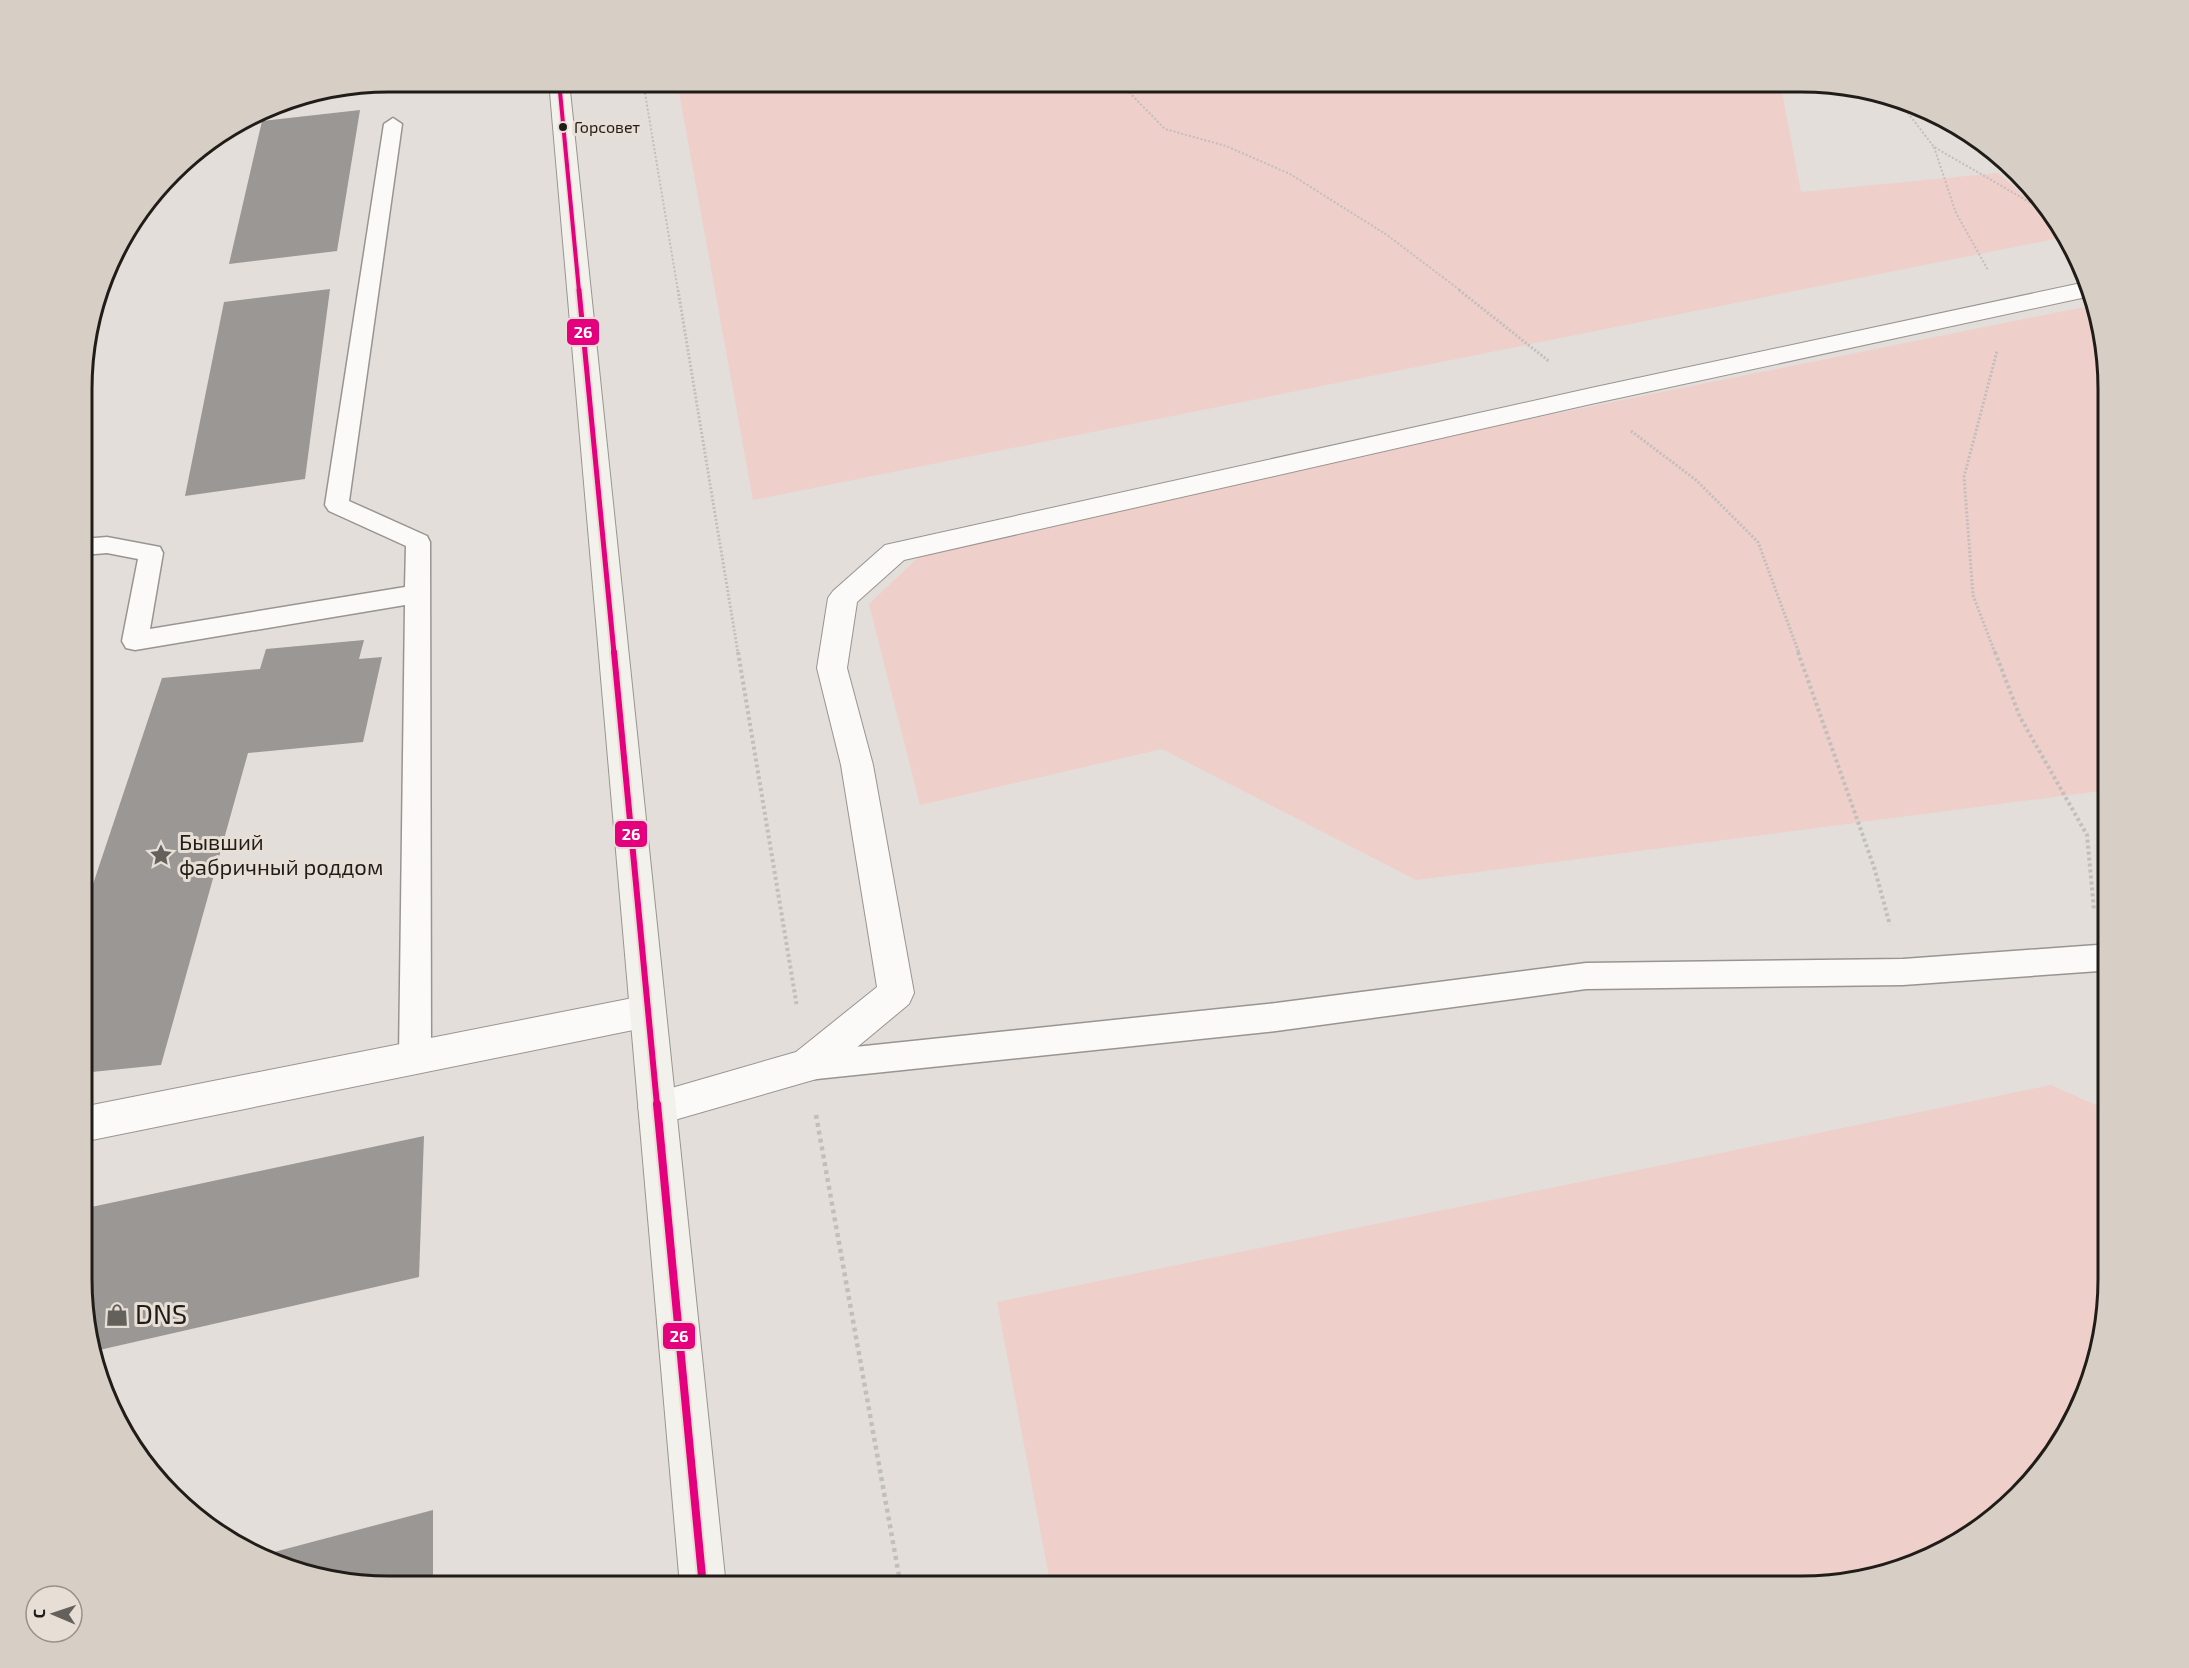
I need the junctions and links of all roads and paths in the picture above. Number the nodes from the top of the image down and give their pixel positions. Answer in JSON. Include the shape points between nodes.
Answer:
{"nodes":[{"id":1,"x":560,"y":92,"type":"edge"},
{"id":2,"x":645,"y":92,"type":"edge"},
{"id":3,"x":1129,"y":92,"type":"edge"},
{"id":4,"x":1906,"y":111,"type":"edge"},
{"id":5,"x":393,"y":124,"type":"dead end"},
{"id":6,"x":1934,"y":147,"type":"junction"},
{"id":7,"x":2033,"y":204,"type":"edge"},
{"id":8,"x":2081,"y":291,"type":"edge"},
{"id":9,"x":2008,"y":307,"type":"junction"},
{"id":10,"x":1591,"y":396,"type":"junction"},
{"id":11,"x":92,"y":546,"type":"edge"},
{"id":12,"x":418,"y":594,"type":"junction"},
{"id":13,"x":2098,"y":918,"type":"edge"},
{"id":14,"x":2098,"y":956,"type":"edge"},
{"id":15,"x":1903,"y":972,"type":"junction"},
{"id":16,"x":648,"y":1011,"type":"junction"},
{"id":17,"x":416,"y":1058,"type":"junction"},
{"id":18,"x":807,"y":1066,"type":"junction"},
{"id":19,"x":657,"y":1108,"type":"junction"},
{"id":20,"x":92,"y":1123,"type":"edge"},
{"id":21,"x":702,"y":1576,"type":"edge"},
{"id":22,"x":899,"y":1576,"type":"edge"}],
"edges":[{"from":1,"to":16,"type":"main road"},
{"from":2,"to":18,"type":"path"},
{"from":3,"to":10,"type":"path","via":[[1165,129],[1226,146],[1290,174],[1387,235],[1480,304]]},
{"from":4,"to":6,"type":"path"},
{"from":5,"to":12,"type":"lane","via":[[337,505],[418,542]]},
{"from":6,"to":7,"type":"path"},
{"from":6,"to":9,"type":"path","via":[[1956,213]]},
{"from":8,"to":9,"type":"street"},
{"from":9,"to":10,"type":"street"},
{"from":9,"to":13,"type":"path","via":[[1964,477],[1973,595],[2020,717],[2087,835]]},
{"from":10,"to":15,"type":"path","via":[[1696,480],[1758,542],[1866,846]]},
{"from":10,"to":18,"type":"street","via":[[895,552],[843,598],[832,668],[857,765],[896,993]]},
{"from":11,"to":12,"type":"lane","via":[[108,545],[151,553],[135,641]]},
{"from":12,"to":17,"type":"lane"},
{"from":14,"to":15,"type":"lane"},
{"from":15,"to":18,"type":"lane","via":[[1586,976],[1276,1017]]},
{"from":16,"to":17,"type":"street"},
{"from":16,"to":19,"type":"main road"},
{"from":17,"to":20,"type":"street"},
{"from":18,"to":19,"type":"street"},
{"from":18,"to":22,"type":"path"},
{"from":19,"to":21,"type":"main road"}]}
